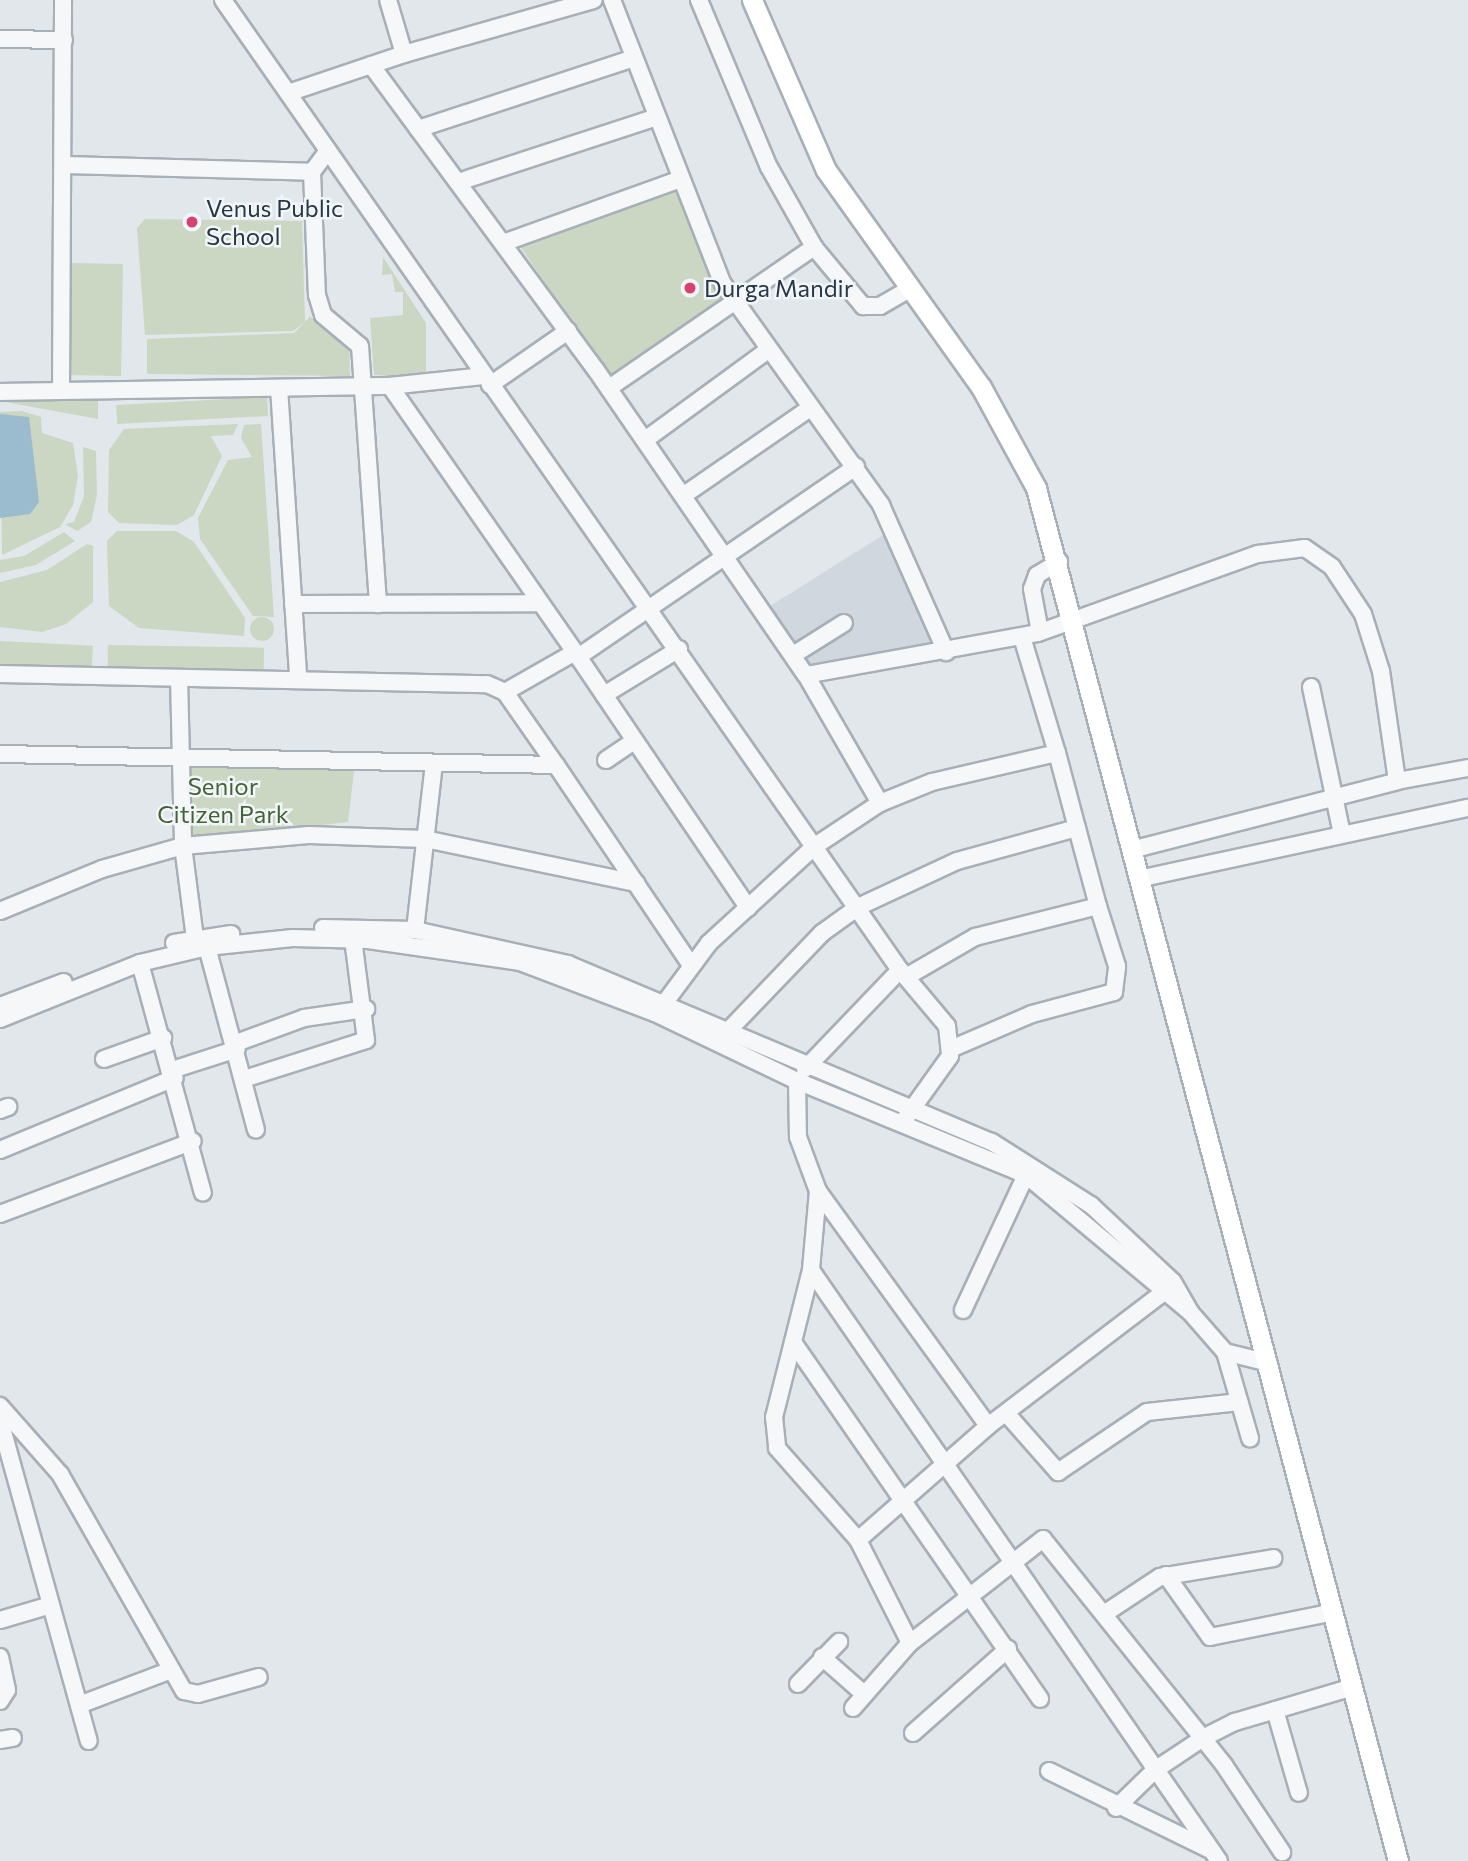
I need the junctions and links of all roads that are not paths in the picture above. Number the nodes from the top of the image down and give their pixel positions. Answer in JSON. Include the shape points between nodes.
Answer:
{"nodes":[{"id":1,"x":63,"y":0,"type":"edge"},
{"id":2,"x":223,"y":0,"type":"edge"},
{"id":3,"x":388,"y":0,"type":"edge"},
{"id":4,"x":593,"y":0,"type":"edge"},
{"id":5,"x":612,"y":0,"type":"edge"},
{"id":6,"x":699,"y":0,"type":"edge"},
{"id":7,"x":752,"y":0,"type":"edge"},
{"id":8,"x":0,"y":39,"type":"edge"},
{"id":9,"x":64,"y":40,"type":"junction"},
{"id":10,"x":404,"y":54,"type":"junction"},
{"id":11,"x":634,"y":58,"type":"junction"},
{"id":12,"x":371,"y":65,"type":"junction"},
{"id":13,"x":288,"y":93,"type":"junction"},
{"id":14,"x":657,"y":117,"type":"junction"},
{"id":15,"x":418,"y":129,"type":"junction"},
{"id":16,"x":327,"y":152,"type":"junction"},
{"id":17,"x":65,"y":165,"type":"junction"},
{"id":18,"x":312,"y":172,"type":"junction"},
{"id":19,"x":681,"y":179,"type":"junction"},
{"id":20,"x":458,"y":182,"type":"junction"},
{"id":21,"x":503,"y":243,"type":"junction"},
{"id":22,"x":814,"y":247,"type":"junction"},
{"id":23,"x":910,"y":289,"type":"junction"},
{"id":24,"x":736,"y":304,"type":"junction"},
{"id":25,"x":568,"y":331,"type":"junction"},
{"id":26,"x":768,"y":351,"type":"junction"},
{"id":27,"x":487,"y":380,"type":"junction"},
{"id":28,"x":390,"y":386,"type":"junction"},
{"id":29,"x":364,"y":387,"type":"junction"},
{"id":30,"x":279,"y":388,"type":"junction"},
{"id":31,"x":609,"y":388,"type":"junction"},
{"id":32,"x":61,"y":391,"type":"junction"},
{"id":33,"x":0,"y":392,"type":"edge"},
{"id":34,"x":810,"y":408,"type":"junction"},
{"id":35,"x":645,"y":440,"type":"junction"},
{"id":36,"x":856,"y":467,"type":"junction"},
{"id":37,"x":684,"y":495,"type":"junction"},
{"id":38,"x":727,"y":556,"type":"junction"},
{"id":39,"x":1059,"y":562,"type":"junction"},
{"id":40,"x":540,"y":603,"type":"junction"},
{"id":41,"x":293,"y":604,"type":"junction"},
{"id":42,"x":378,"y":604,"type":"junction"},
{"id":43,"x":651,"y":609,"type":"junction"},
{"id":44,"x":1075,"y":619,"type":"junction"},
{"id":45,"x":844,"y":623,"type":"dead end"},
{"id":46,"x":1040,"y":632,"type":"junction"},
{"id":47,"x":1022,"y":637,"type":"junction"},
{"id":48,"x":678,"y":649,"type":"junction"},
{"id":49,"x":946,"y":652,"type":"junction"},
{"id":50,"x":576,"y":654,"type":"junction"},
{"id":51,"x":793,"y":655,"type":"junction"},
{"id":52,"x":0,"y":674,"type":"edge"},
{"id":53,"x":806,"y":675,"type":"junction"},
{"id":54,"x":298,"y":677,"type":"junction"},
{"id":55,"x":179,"y":678,"type":"junction"},
{"id":56,"x":1311,"y":687,"type":"dead end"},
{"id":57,"x":505,"y":692,"type":"junction"},
{"id":58,"x":604,"y":695,"type":"junction"},
{"id":59,"x":634,"y":741,"type":"junction"},
{"id":60,"x":1057,"y":752,"type":"junction"},
{"id":61,"x":0,"y":754,"type":"edge"},
{"id":62,"x":180,"y":758,"type":"junction"},
{"id":63,"x":606,"y":760,"type":"dead end"},
{"id":64,"x":434,"y":762,"type":"junction"},
{"id":65,"x":556,"y":765,"type":"junction"},
{"id":66,"x":1468,"y":768,"type":"edge"},
{"id":67,"x":1397,"y":781,"type":"junction"},
{"id":68,"x":1332,"y":794,"type":"junction"},
{"id":69,"x":880,"y":803,"type":"junction"},
{"id":70,"x":1468,"y":808,"type":"edge"},
{"id":71,"x":1077,"y":828,"type":"junction"},
{"id":72,"x":1342,"y":834,"type":"junction"},
{"id":73,"x":425,"y":839,"type":"junction"},
{"id":74,"x":183,"y":846,"type":"junction"},
{"id":75,"x":815,"y":846,"type":"junction"},
{"id":76,"x":1135,"y":849,"type":"junction"},
{"id":77,"x":1143,"y":878,"type":"junction"},
{"id":78,"x":636,"y":883,"type":"junction"},
{"id":79,"x":1098,"y":906,"type":"junction"},
{"id":80,"x":858,"y":907,"type":"junction"},
{"id":81,"x":748,"y":908,"type":"junction"},
{"id":82,"x":0,"y":911,"type":"edge"},
{"id":83,"x":415,"y":930,"type":"junction"},
{"id":84,"x":353,"y":939,"type":"junction"},
{"id":85,"x":201,"y":942,"type":"junction"},
{"id":86,"x":140,"y":963,"type":"junction"},
{"id":87,"x":690,"y":964,"type":"junction"},
{"id":88,"x":903,"y":973,"type":"junction"},
{"id":89,"x":666,"y":1001,"type":"junction"},
{"id":90,"x":0,"y":1006,"type":"edge"},
{"id":91,"x":366,"y":1009,"type":"junction"},
{"id":92,"x":0,"y":1019,"type":"edge"},
{"id":93,"x":728,"y":1031,"type":"junction"},
{"id":94,"x":163,"y":1038,"type":"junction"},
{"id":95,"x":237,"y":1046,"type":"junction"},
{"id":96,"x":953,"y":1048,"type":"junction"},
{"id":97,"x":104,"y":1059,"type":"dead end"},
{"id":98,"x":174,"y":1074,"type":"junction"},
{"id":99,"x":801,"y":1075,"type":"junction"},
{"id":100,"x":244,"y":1079,"type":"junction"},
{"id":101,"x":910,"y":1108,"type":"junction"},
{"id":102,"x":902,"y":1123,"type":"junction"},
{"id":103,"x":256,"y":1130,"type":"dead end"},
{"id":104,"x":193,"y":1141,"type":"junction"},
{"id":105,"x":0,"y":1150,"type":"edge"},
{"id":106,"x":1026,"y":1175,"type":"junction"},
{"id":107,"x":818,"y":1191,"type":"junction"},
{"id":108,"x":204,"y":1193,"type":"dead end"},
{"id":109,"x":0,"y":1214,"type":"edge"},
{"id":110,"x":811,"y":1270,"type":"junction"},
{"id":111,"x":1164,"y":1292,"type":"junction"},
{"id":112,"x":964,"y":1310,"type":"dead end"},
{"id":113,"x":1190,"y":1312,"type":"junction"},
{"id":114,"x":793,"y":1342,"type":"junction"},
{"id":115,"x":1224,"y":1352,"type":"junction"},
{"id":116,"x":1269,"y":1363,"type":"junction"},
{"id":117,"x":1239,"y":1402,"type":"junction"},
{"id":118,"x":0,"y":1406,"type":"edge"},
{"id":119,"x":1006,"y":1413,"type":"junction"},
{"id":120,"x":0,"y":1422,"type":"edge"},
{"id":121,"x":988,"y":1426,"type":"junction"},
{"id":122,"x":1250,"y":1438,"type":"dead end"},
{"id":123,"x":948,"y":1462,"type":"junction"},
{"id":124,"x":908,"y":1503,"type":"junction"},
{"id":125,"x":858,"y":1540,"type":"junction"},
{"id":126,"x":1273,"y":1558,"type":"dead end"},
{"id":127,"x":1010,"y":1559,"type":"junction"},
{"id":128,"x":1166,"y":1575,"type":"junction"},
{"id":129,"x":970,"y":1593,"type":"junction"},
{"id":130,"x":51,"y":1605,"type":"junction"},
{"id":131,"x":1334,"y":1612,"type":"junction"},
{"id":132,"x":1104,"y":1614,"type":"junction"},
{"id":133,"x":0,"y":1620,"type":"edge"},
{"id":134,"x":839,"y":1642,"type":"dead end"},
{"id":135,"x":910,"y":1643,"type":"junction"},
{"id":136,"x":1008,"y":1649,"type":"junction"},
{"id":137,"x":0,"y":1657,"type":"edge"},
{"id":138,"x":822,"y":1657,"type":"junction"},
{"id":139,"x":171,"y":1670,"type":"junction"},
{"id":140,"x":258,"y":1677,"type":"dead end"},
{"id":141,"x":798,"y":1684,"type":"dead end"},
{"id":142,"x":1353,"y":1687,"type":"junction"},
{"id":143,"x":864,"y":1694,"type":"junction"},
{"id":144,"x":1040,"y":1699,"type":"dead end"},
{"id":145,"x":0,"y":1701,"type":"edge"},
{"id":146,"x":79,"y":1705,"type":"junction"},
{"id":147,"x":853,"y":1708,"type":"dead end"},
{"id":148,"x":1275,"y":1710,"type":"junction"},
{"id":149,"x":913,"y":1733,"type":"dead end"},
{"id":150,"x":1202,"y":1738,"type":"junction"},
{"id":151,"x":89,"y":1741,"type":"dead end"},
{"id":152,"x":1155,"y":1770,"type":"junction"},
{"id":153,"x":1049,"y":1771,"type":"dead end"},
{"id":154,"x":1298,"y":1793,"type":"dead end"},
{"id":155,"x":1116,"y":1808,"type":"junction"},
{"id":156,"x":1282,"y":1852,"type":"dead end"},
{"id":157,"x":1214,"y":1855,"type":"edge"},
{"id":158,"x":1398,"y":1861,"type":"edge"}],
"edges":[{"from":1,"to":9,"type":"street"},
{"from":2,"to":13,"type":"street"},
{"from":3,"to":10,"type":"street"},
{"from":4,"to":10,"type":"street"},
{"from":5,"to":11,"type":"street"},
{"from":6,"to":22,"type":"street","via":[[769,167]]},
{"from":7,"to":23,"type":"main road","via":[[826,170]]},
{"from":8,"to":9,"type":"street"},
{"from":9,"to":17,"type":"street"},
{"from":10,"to":12,"type":"street"},
{"from":11,"to":14,"type":"street"},
{"from":11,"to":15,"type":"street"},
{"from":12,"to":13,"type":"street"},
{"from":12,"to":15,"type":"street"},
{"from":13,"to":16,"type":"street"},
{"from":14,"to":19,"type":"street"},
{"from":14,"to":20,"type":"street"},
{"from":15,"to":20,"type":"street"},
{"from":16,"to":18,"type":"street"},
{"from":16,"to":27,"type":"street"},
{"from":17,"to":18,"type":"street"},
{"from":17,"to":32,"type":"street"},
{"from":18,"to":29,"type":"street","via":[[319,308],[357,340]]},
{"from":19,"to":21,"type":"street"},
{"from":19,"to":24,"type":"street"},
{"from":20,"to":21,"type":"street"},
{"from":21,"to":25,"type":"street"},
{"from":22,"to":23,"type":"street","via":[[863,306],[880,306]]},
{"from":22,"to":24,"type":"street"},
{"from":23,"to":39,"type":"main road","via":[[1015,442]]},
{"from":24,"to":26,"type":"street"},
{"from":24,"to":31,"type":"street"},
{"from":25,"to":27,"type":"street"},
{"from":25,"to":31,"type":"street"},
{"from":26,"to":34,"type":"street"},
{"from":26,"to":35,"type":"street"},
{"from":27,"to":28,"type":"street"},
{"from":27,"to":43,"type":"street"},
{"from":28,"to":29,"type":"street"},
{"from":28,"to":40,"type":"street"},
{"from":29,"to":30,"type":"street"},
{"from":29,"to":42,"type":"street"},
{"from":30,"to":32,"type":"street"},
{"from":30,"to":41,"type":"street"},
{"from":31,"to":35,"type":"street"},
{"from":32,"to":33,"type":"street"},
{"from":34,"to":36,"type":"street"},
{"from":34,"to":37,"type":"street"},
{"from":35,"to":37,"type":"street"},
{"from":36,"to":38,"type":"street"},
{"from":36,"to":49,"type":"street","via":[[899,535]]},
{"from":37,"to":38,"type":"street"},
{"from":38,"to":43,"type":"street"},
{"from":38,"to":51,"type":"street"},
{"from":39,"to":44,"type":"main road"},
{"from":39,"to":46,"type":"street","via":[[1037,575],[1031,589]]},
{"from":40,"to":42,"type":"street"},
{"from":40,"to":50,"type":"street"},
{"from":41,"to":42,"type":"street"},
{"from":41,"to":54,"type":"street"},
{"from":43,"to":48,"type":"street"},
{"from":43,"to":50,"type":"street"},
{"from":44,"to":46,"type":"street"},
{"from":44,"to":67,"type":"street","via":[[1258,554],[1293,546],[1317,552],[1346,584],[1369,631]]},
{"from":44,"to":76,"type":"main road"},
{"from":45,"to":51,"type":"street"},
{"from":46,"to":47,"type":"street"},
{"from":47,"to":49,"type":"street"},
{"from":47,"to":60,"type":"street"},
{"from":48,"to":58,"type":"street"},
{"from":48,"to":75,"type":"street"},
{"from":49,"to":53,"type":"street"},
{"from":50,"to":57,"type":"street"},
{"from":50,"to":58,"type":"street"},
{"from":51,"to":53,"type":"street"},
{"from":52,"to":55,"type":"street"},
{"from":53,"to":69,"type":"street"},
{"from":54,"to":55,"type":"street"},
{"from":54,"to":57,"type":"street","via":[[487,684]]},
{"from":55,"to":62,"type":"street"},
{"from":56,"to":68,"type":"street"},
{"from":57,"to":65,"type":"street"},
{"from":58,"to":59,"type":"street"},
{"from":59,"to":63,"type":"street"},
{"from":59,"to":81,"type":"street"},
{"from":60,"to":69,"type":"street","via":[[932,782]]},
{"from":60,"to":71,"type":"street"},
{"from":61,"to":62,"type":"street"},
{"from":62,"to":64,"type":"street"},
{"from":62,"to":74,"type":"street"},
{"from":64,"to":65,"type":"street"},
{"from":64,"to":73,"type":"street"},
{"from":65,"to":78,"type":"street"},
{"from":66,"to":67,"type":"street"},
{"from":67,"to":68,"type":"street"},
{"from":68,"to":72,"type":"street"},
{"from":68,"to":76,"type":"street"},
{"from":69,"to":75,"type":"street"},
{"from":70,"to":72,"type":"street"},
{"from":71,"to":79,"type":"street"},
{"from":71,"to":80,"type":"street","via":[[957,861]]},
{"from":72,"to":77,"type":"street"},
{"from":73,"to":74,"type":"street","via":[[309,835]]},
{"from":73,"to":78,"type":"street"},
{"from":73,"to":83,"type":"street"},
{"from":74,"to":82,"type":"street","via":[[102,869]]},
{"from":74,"to":85,"type":"street"},
{"from":75,"to":80,"type":"street"},
{"from":75,"to":81,"type":"street"},
{"from":76,"to":77,"type":"main road"},
{"from":77,"to":116,"type":"main road","via":[[1193,1093]]},
{"from":78,"to":87,"type":"street"},
{"from":79,"to":88,"type":"street","via":[[975,937]]},
{"from":79,"to":96,"type":"street","via":[[1117,966],[1114,992],[1032,1014]]},
{"from":80,"to":88,"type":"street"},
{"from":80,"to":93,"type":"street","via":[[822,933]]},
{"from":81,"to":87,"type":"street"},
{"from":83,"to":85,"type":"street","via":[[296,928]]},
{"from":83,"to":89,"type":"street","via":[[534,954]]},
{"from":84,"to":85,"type":"street"},
{"from":84,"to":91,"type":"street"},
{"from":84,"to":99,"type":"street","via":[[520,962],[576,980]]},
{"from":85,"to":86,"type":"street"},
{"from":85,"to":90,"type":"street"},
{"from":85,"to":95,"type":"street"},
{"from":86,"to":92,"type":"street"},
{"from":86,"to":94,"type":"street"},
{"from":87,"to":89,"type":"street"},
{"from":88,"to":96,"type":"street","via":[[947,1026]]},
{"from":88,"to":99,"type":"street"},
{"from":89,"to":93,"type":"street"},
{"from":91,"to":95,"type":"street","via":[[304,1018]]},
{"from":91,"to":100,"type":"street","via":[[369,1034],[359,1046]]},
{"from":93,"to":99,"type":"street"},
{"from":94,"to":97,"type":"street"},
{"from":94,"to":98,"type":"street"},
{"from":95,"to":98,"type":"street"},
{"from":95,"to":100,"type":"street"},
{"from":96,"to":101,"type":"street"},
{"from":98,"to":104,"type":"street"},
{"from":98,"to":105,"type":"street"},
{"from":99,"to":101,"type":"street"},
{"from":99,"to":102,"type":"street"},
{"from":99,"to":107,"type":"street","via":[[798,1137]]},
{"from":100,"to":103,"type":"street"},
{"from":101,"to":102,"type":"street"},
{"from":101,"to":113,"type":"street","via":[[1025,1157],[1058,1179],[1173,1282]]},
{"from":102,"to":106,"type":"street"},
{"from":104,"to":108,"type":"street"},
{"from":104,"to":109,"type":"street"},
{"from":106,"to":111,"type":"street"},
{"from":106,"to":112,"type":"street"},
{"from":107,"to":110,"type":"street"},
{"from":107,"to":121,"type":"street"},
{"from":110,"to":114,"type":"street"},
{"from":110,"to":123,"type":"street"},
{"from":111,"to":113,"type":"street"},
{"from":111,"to":119,"type":"street"},
{"from":113,"to":115,"type":"street"},
{"from":114,"to":124,"type":"street"},
{"from":114,"to":125,"type":"street","via":[[774,1417],[777,1448]]},
{"from":115,"to":116,"type":"street"},
{"from":115,"to":117,"type":"street"},
{"from":116,"to":131,"type":"main road"},
{"from":117,"to":119,"type":"street","via":[[1147,1412],[1064,1472],[1052,1467]]},
{"from":117,"to":122,"type":"street"},
{"from":118,"to":139,"type":"street","via":[[60,1474]]},
{"from":119,"to":121,"type":"street"},
{"from":120,"to":130,"type":"street"},
{"from":121,"to":123,"type":"street"},
{"from":123,"to":124,"type":"street"},
{"from":123,"to":127,"type":"street"},
{"from":124,"to":125,"type":"street"},
{"from":124,"to":129,"type":"street"},
{"from":125,"to":135,"type":"street"},
{"from":126,"to":128,"type":"street"},
{"from":127,"to":129,"type":"street"},
{"from":127,"to":132,"type":"street","via":[[1038,1539],[1047,1541]]},
{"from":127,"to":152,"type":"street"},
{"from":128,"to":131,"type":"street","via":[[1210,1637]]},
{"from":128,"to":132,"type":"street"},
{"from":129,"to":135,"type":"street"},
{"from":129,"to":136,"type":"street"},
{"from":130,"to":133,"type":"street"},
{"from":130,"to":146,"type":"street"},
{"from":131,"to":142,"type":"main road"},
{"from":132,"to":150,"type":"street"},
{"from":134,"to":138,"type":"street"},
{"from":135,"to":143,"type":"street"},
{"from":136,"to":144,"type":"street"},
{"from":136,"to":149,"type":"street"},
{"from":137,"to":145,"type":"street","via":[[7,1690]]},
{"from":138,"to":141,"type":"street"},
{"from":138,"to":143,"type":"street"},
{"from":139,"to":140,"type":"street","via":[[184,1690],[198,1694]]},
{"from":139,"to":146,"type":"street"},
{"from":142,"to":148,"type":"street"},
{"from":142,"to":158,"type":"main road"},
{"from":143,"to":147,"type":"street"},
{"from":146,"to":151,"type":"street"},
{"from":148,"to":150,"type":"street"},
{"from":148,"to":154,"type":"street"},
{"from":150,"to":152,"type":"street"},
{"from":150,"to":156,"type":"street"},
{"from":152,"to":155,"type":"street"},
{"from":152,"to":157,"type":"street"},
{"from":153,"to":155,"type":"street"},
{"from":155,"to":157,"type":"street"}]}
